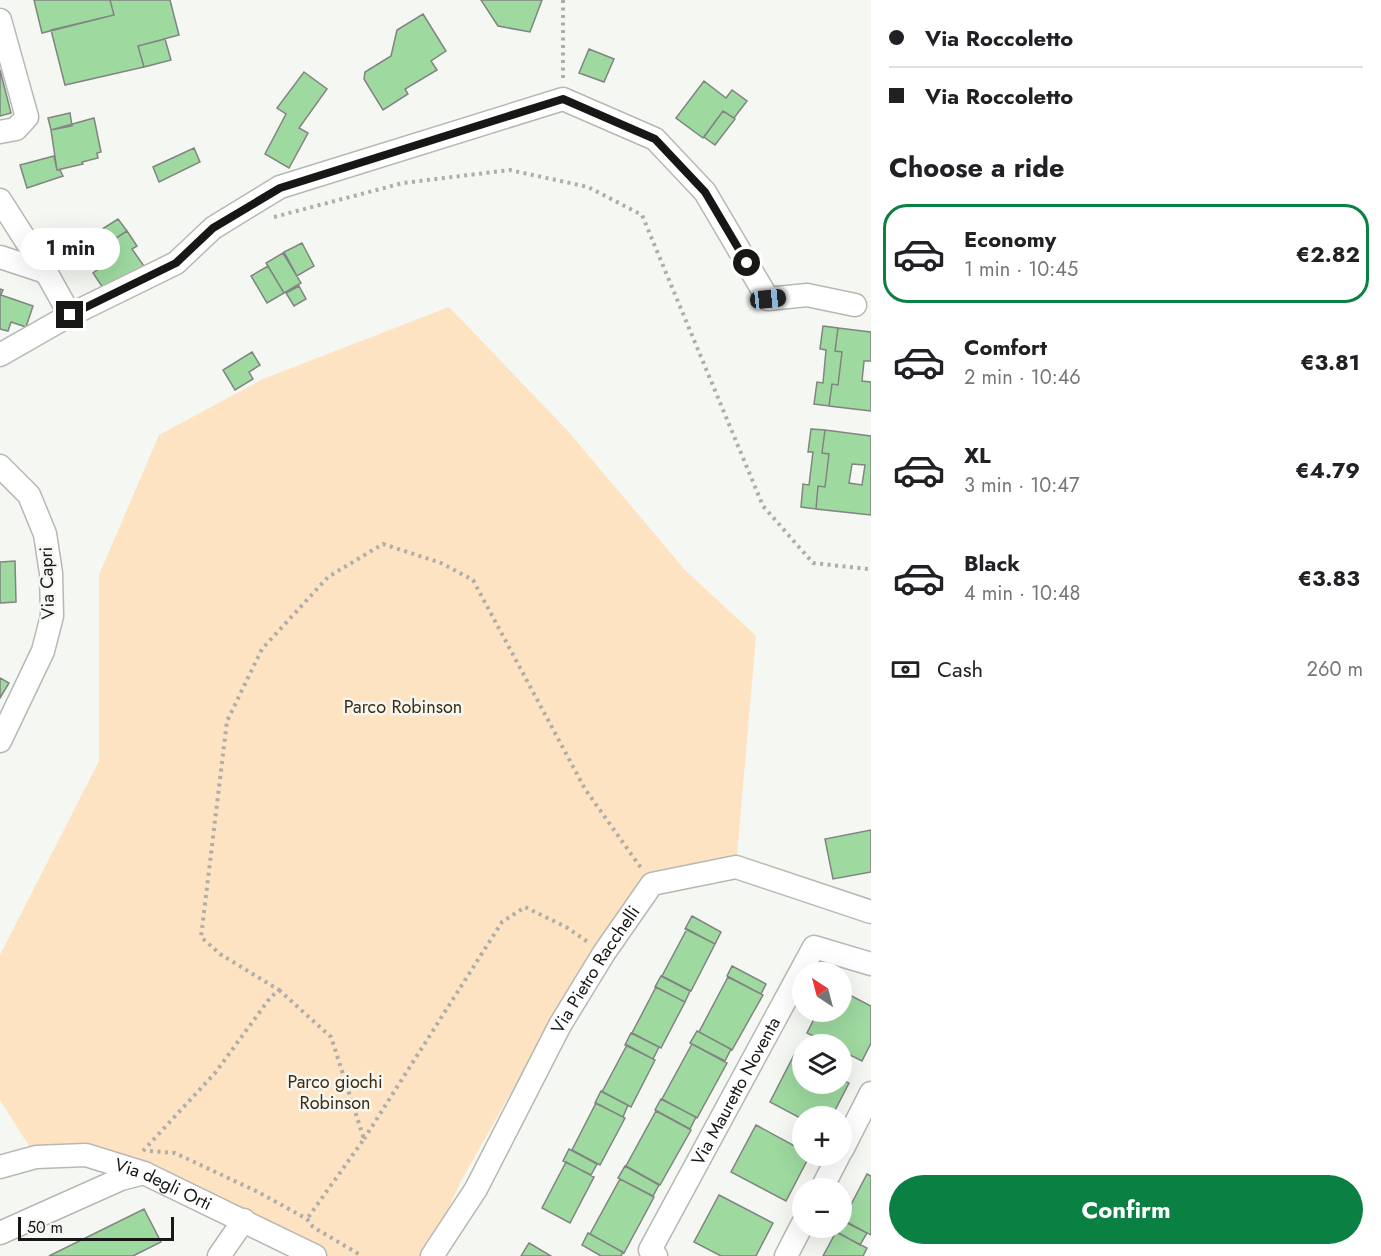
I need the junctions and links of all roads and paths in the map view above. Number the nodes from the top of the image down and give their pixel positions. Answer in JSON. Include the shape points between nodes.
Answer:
{"nodes":[{"id":1,"x":563,"y":0,"type":"edge"},
{"id":2,"x":0,"y":20,"type":"edge"},
{"id":3,"x":563,"y":99,"type":"junction"},
{"id":4,"x":0,"y":132,"type":"edge"},
{"id":5,"x":0,"y":200,"type":"edge"},
{"id":6,"x":273,"y":218,"type":"dead end"},
{"id":7,"x":0,"y":257,"type":"edge"},
{"id":8,"x":46,"y":272,"type":"junction"},
{"id":9,"x":855,"y":305,"type":"dead end"},
{"id":10,"x":70,"y":315,"type":"junction"},
{"id":11,"x":2,"y":352,"type":"edge"},
{"id":12,"x":0,"y":466,"type":"edge"},
{"id":13,"x":871,"y":567,"type":"edge"},
{"id":14,"x":0,"y":741,"type":"edge"},
{"id":15,"x":652,"y":884,"type":"junction"},
{"id":16,"x":871,"y":912,"type":"edge"},
{"id":17,"x":604,"y":953,"type":"junction"},
{"id":18,"x":871,"y":964,"type":"edge"},
{"id":19,"x":279,"y":990,"type":"junction"},
{"id":20,"x":871,"y":1093,"type":"edge"},
{"id":21,"x":852,"y":1130,"type":"edge"},
{"id":22,"x":364,"y":1139,"type":"junction"},
{"id":23,"x":143,"y":1151,"type":"dead end"},
{"id":24,"x":0,"y":1167,"type":"edge"},
{"id":25,"x":144,"y":1173,"type":"junction"},
{"id":26,"x":307,"y":1219,"type":"dead end"},
{"id":27,"x":244,"y":1220,"type":"junction"},
{"id":28,"x":0,"y":1233,"type":"edge"},
{"id":29,"x":795,"y":1238,"type":"edge"},
{"id":30,"x":219,"y":1256,"type":"edge"},
{"id":31,"x":315,"y":1256,"type":"edge"},
{"id":32,"x":432,"y":1256,"type":"edge"},
{"id":33,"x":656,"y":1256,"type":"edge"},
{"id":34,"x":786,"y":1256,"type":"edge"}],
"edges":[{"from":1,"to":3,"type":"path"},
{"from":2,"to":4,"type":"street","via":[[27,117],[16,129]]},
{"from":3,"to":9,"type":"street","via":[[655,139],[705,192],[768,299],[807,295]]},
{"from":3,"to":10,"type":"street","via":[[280,188],[213,228],[176,263]]},
{"from":5,"to":8,"type":"street"},
{"from":6,"to":13,"type":"path","via":[[403,183],[510,170],[588,187],[642,215],[763,506],[813,563]]},
{"from":7,"to":8,"type":"street"},
{"from":8,"to":10,"type":"street"},
{"from":10,"to":11,"type":"street"},
{"from":12,"to":14,"type":"street","name":"Via Capri","via":[[29,495],[45,534],[52,616],[43,651]]},
{"from":15,"to":16,"type":"street","via":[[736,867]]},
{"from":15,"to":17,"type":"street","name":"Via Pietro Racchelli"},
{"from":15,"to":19,"type":"path","via":[[585,789],[473,580],[441,563],[383,544],[328,577],[261,649],[227,721],[201,937],[220,954]]},
{"from":17,"to":22,"type":"path","via":[[566,927],[525,907],[502,922]]},
{"from":17,"to":32,"type":"street","name":"Via Pietro Racchelli","via":[[560,1025],[476,1189]]},
{"from":18,"to":33,"type":"street","name":"Via Mauretto Noventa","via":[[814,947],[650,1250]]},
{"from":19,"to":22,"type":"path","via":[[332,1037]]},
{"from":19,"to":23,"type":"path","via":[[214,1073]]},
{"from":20,"to":21,"type":"street"},
{"from":22,"to":26,"type":"path"},
{"from":24,"to":25,"type":"street","name":"Via degli Orti","via":[[36,1157],[86,1155]]},
{"from":25,"to":27,"type":"street","name":"Via degli Orti"},
{"from":25,"to":28,"type":"street","via":[[121,1179]]},
{"from":27,"to":30,"type":"street"},
{"from":27,"to":31,"type":"street","name":"Via degli Orti"},
{"from":29,"to":34,"type":"street"}]}
